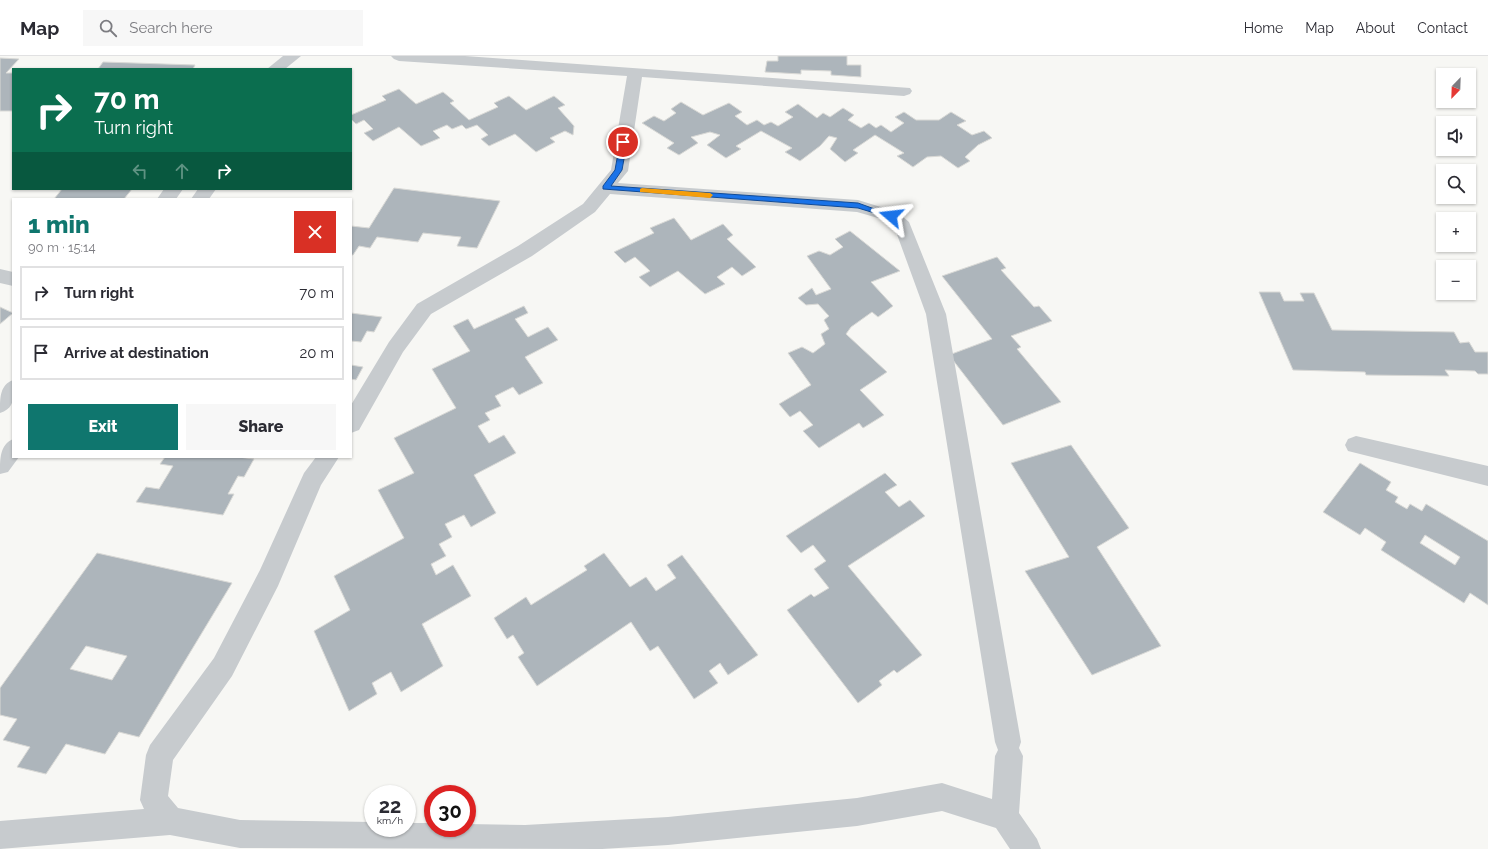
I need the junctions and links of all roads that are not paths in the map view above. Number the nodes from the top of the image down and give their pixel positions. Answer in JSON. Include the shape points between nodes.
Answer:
{"nodes":[{"id":1,"x":399,"y":56,"type":"edge"},
{"id":2,"x":292,"y":61,"type":"edge"},
{"id":3,"x":278,"y":68,"type":"edge"},
{"id":4,"x":635,"y":72,"type":"junction"},
{"id":5,"x":904,"y":91,"type":"dead end"},
{"id":6,"x":605,"y":188,"type":"junction"},
{"id":7,"x":173,"y":190,"type":"edge"},
{"id":8,"x":167,"y":198,"type":"edge"},
{"id":9,"x":0,"y":276,"type":"edge"},
{"id":10,"x":12,"y":279,"type":"edge"},
{"id":11,"x":12,"y":389,"type":"edge"},
{"id":12,"x":0,"y":404,"type":"edge"},
{"id":13,"x":352,"y":422,"type":"edge"},
{"id":14,"x":1356,"y":445,"type":"dead end"},
{"id":15,"x":12,"y":449,"type":"edge"},
{"id":16,"x":327,"y":458,"type":"edge"},
{"id":17,"x":0,"y":465,"type":"edge"},
{"id":18,"x":1488,"y":476,"type":"edge"},
{"id":19,"x":1005,"y":817,"type":"junction"},
{"id":20,"x":170,"y":821,"type":"junction"},
{"id":21,"x":0,"y":835,"type":"edge"},
{"id":22,"x":1027,"y":849,"type":"edge"}],
"edges":[{"from":1,"to":4,"type":"street"},
{"from":2,"to":3,"type":"street"},
{"from":4,"to":5,"type":"street"},
{"from":4,"to":6,"type":"street","via":[[619,170]]},
{"from":6,"to":13,"type":"street","via":[[589,208],[525,251],[424,309],[396,347]]},
{"from":6,"to":19,"type":"street","via":[[858,206],[891,216],[903,226],[936,314],[1009,749]]},
{"from":7,"to":8,"type":"street"},
{"from":9,"to":10,"type":"street"},
{"from":11,"to":12,"type":"street"},
{"from":14,"to":18,"type":"street"},
{"from":15,"to":17,"type":"street"},
{"from":16,"to":20,"type":"street","via":[[312,480],[269,578],[223,667],[160,755],[154,800]]},
{"from":19,"to":20,"type":"street","via":[[942,797],[857,812],[668,831],[525,839],[240,834]]},
{"from":19,"to":22,"type":"street"},
{"from":20,"to":21,"type":"street"}]}
